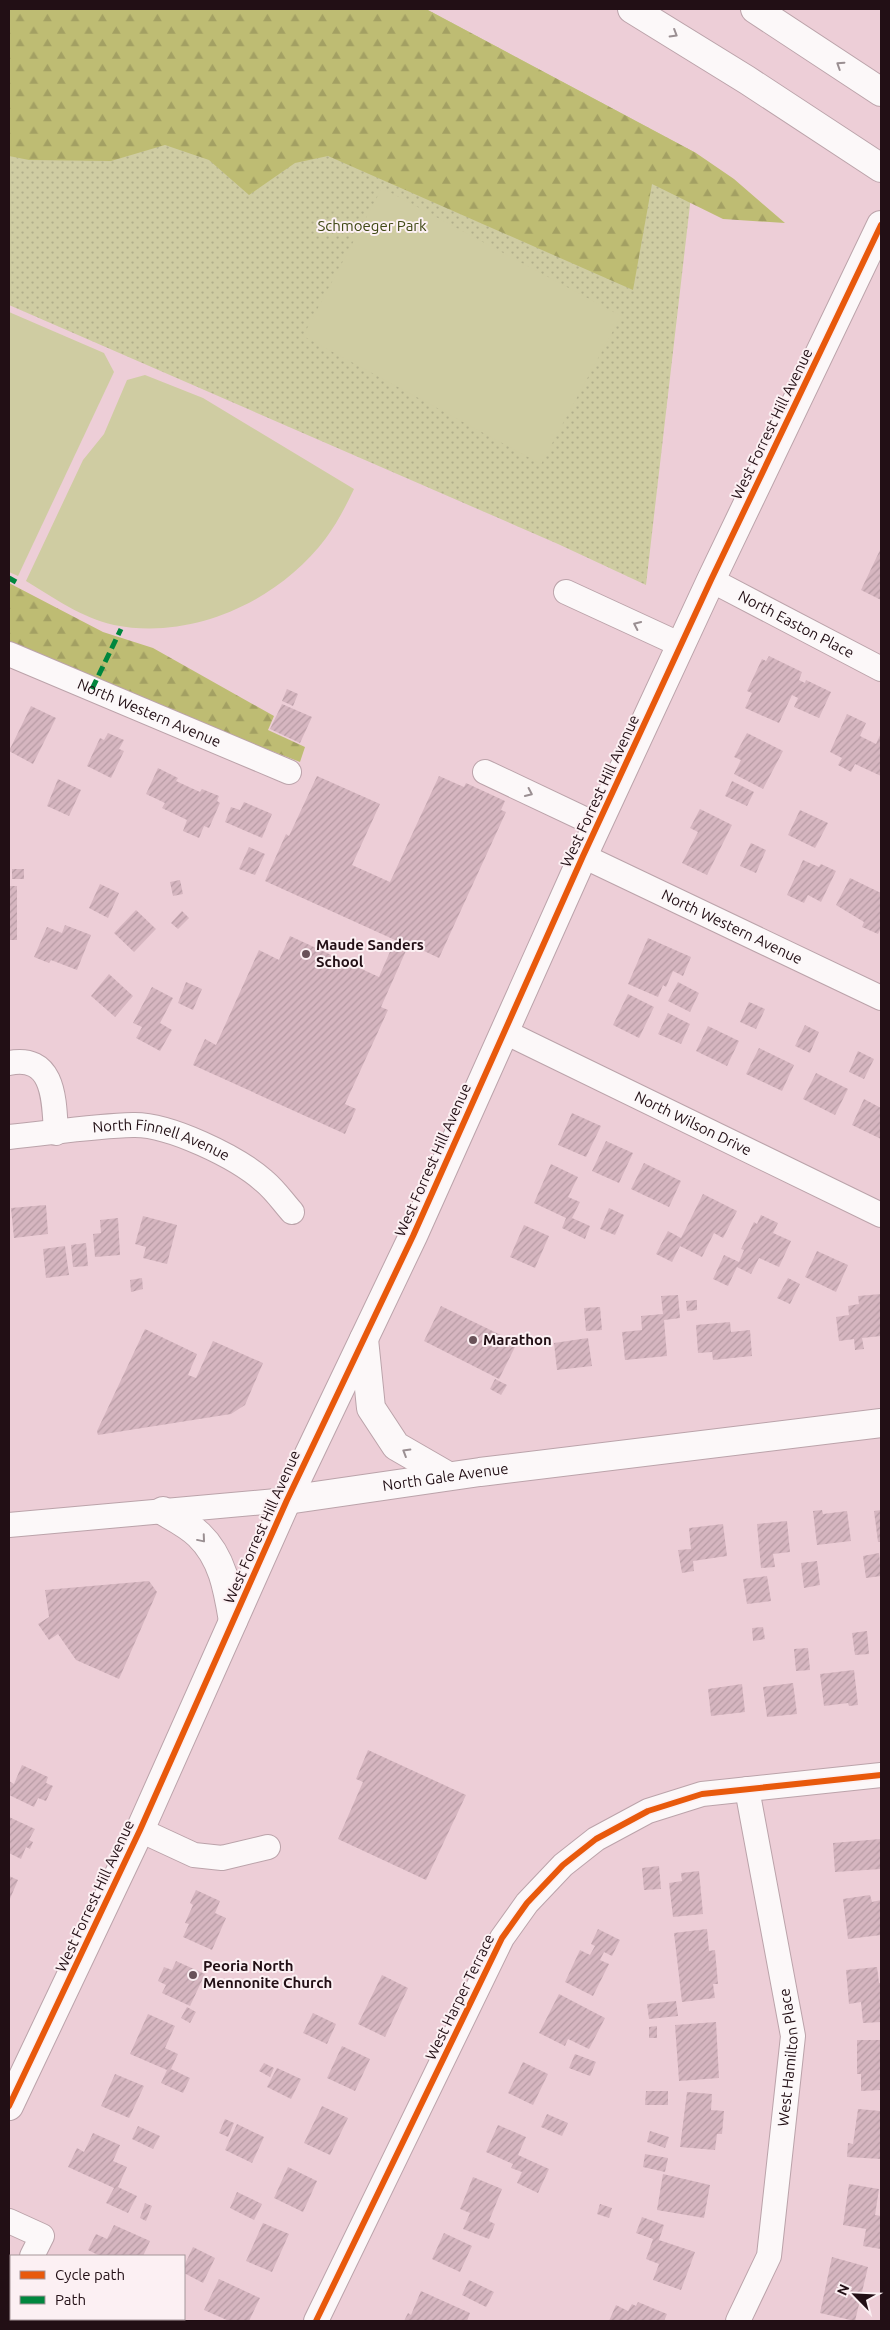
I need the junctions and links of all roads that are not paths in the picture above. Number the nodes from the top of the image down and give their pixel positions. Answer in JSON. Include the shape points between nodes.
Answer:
{"nodes":[{"id":1,"x":632,"y":9,"type":"edge"},
{"id":2,"x":754,"y":9,"type":"edge"},
{"id":3,"x":881,"y":92,"type":"edge"},
{"id":4,"x":828,"y":132,"type":"junction"},
{"id":5,"x":881,"y":168,"type":"edge"},
{"id":6,"x":881,"y":174,"type":"edge"},
{"id":7,"x":876,"y":237,"type":"edge"},
{"id":8,"x":711,"y":580,"type":"junction"},
{"id":9,"x":566,"y":592,"type":"dead end"},
{"id":10,"x":681,"y":645,"type":"junction"},
{"id":11,"x":9,"y":654,"type":"edge"},
{"id":12,"x":881,"y":668,"type":"edge"},
{"id":13,"x":289,"y":772,"type":"dead end"},
{"id":14,"x":485,"y":772,"type":"dead end"},
{"id":15,"x":598,"y":825,"type":"junction"},
{"id":16,"x":583,"y":856,"type":"junction"},
{"id":17,"x":881,"y":998,"type":"edge"},
{"id":18,"x":505,"y":1032,"type":"junction"},
{"id":19,"x":9,"y":1063,"type":"edge"},
{"id":20,"x":56,"y":1133,"type":"junction"},
{"id":21,"x":9,"y":1137,"type":"edge"},
{"id":22,"x":292,"y":1212,"type":"dead end"},
{"id":23,"x":881,"y":1216,"type":"edge"},
{"id":24,"x":364,"y":1339,"type":"junction"},
{"id":25,"x":881,"y":1422,"type":"edge"},
{"id":26,"x":448,"y":1476,"type":"junction"},
{"id":27,"x":287,"y":1500,"type":"junction"},
{"id":28,"x":163,"y":1511,"type":"junction"},
{"id":29,"x":9,"y":1525,"type":"edge"},
{"id":30,"x":233,"y":1621,"type":"junction"},
{"id":31,"x":881,"y":1775,"type":"edge"},
{"id":32,"x":748,"y":1790,"type":"junction"},
{"id":33,"x":140,"y":1830,"type":"junction"},
{"id":34,"x":268,"y":1846,"type":"dead end"},
{"id":35,"x":9,"y":2106,"type":"edge"},
{"id":36,"x":9,"y":2221,"type":"edge"},
{"id":37,"x":32,"y":2255,"type":"edge"},
{"id":38,"x":316,"y":2321,"type":"edge"},
{"id":39,"x":738,"y":2321,"type":"edge"}],
"edges":[{"from":1,"to":4,"type":"main road","one_way":true},
{"from":3,"to":2,"type":"main road","one_way":true},
{"from":4,"to":5,"type":"main road"},
{"from":4,"to":6,"type":"main road"},
{"from":7,"to":8,"type":"main road","name":"West Forrest Hill Avenue"},
{"from":8,"to":10,"type":"main road","name":"West Forrest Hill Avenue"},
{"from":8,"to":12,"type":"street","name":"North Easton Place"},
{"from":10,"to":9,"type":"street","one_way":true},
{"from":10,"to":15,"type":"main road","name":"West Forrest Hill Avenue"},
{"from":11,"to":13,"type":"street","name":"North Western Avenue"},
{"from":14,"to":15,"type":"street","one_way":true},
{"from":15,"to":16,"type":"main road","name":"West Forrest Hill Avenue"},
{"from":16,"to":17,"type":"street","name":"North Western Avenue"},
{"from":16,"to":18,"type":"main road","name":"West Forrest Hill Avenue"},
{"from":18,"to":23,"type":"street","name":"North Wilson Drive"},
{"from":18,"to":24,"type":"main road","name":"West Forrest Hill Avenue"},
{"from":19,"to":20,"type":"street","via":[[18,1061],[39,1067],[50,1082]]},
{"from":20,"to":21,"type":"street","name":"North Finnell Avenue"},
{"from":20,"to":22,"type":"street","name":"North Finnell Avenue","via":[[134,1125],[173,1132],[251,1171]]},
{"from":26,"to":24,"type":"main road","one_way":true,"via":[[396,1446],[371,1408]]},
{"from":24,"to":27,"type":"main road","name":"West Forrest Hill Avenue"},
{"from":25,"to":26,"type":"main road","name":"North Gale Avenue"},
{"from":26,"to":27,"type":"main road","name":"North Gale Avenue"},
{"from":27,"to":28,"type":"street","name":"North Gale Avenue"},
{"from":27,"to":30,"type":"main road","name":"West Forrest Hill Avenue"},
{"from":28,"to":29,"type":"street","name":"North Gale Avenue"},
{"from":28,"to":30,"type":"main road","one_way":true,"via":[[198,1534],[216,1557],[227,1584]]},
{"from":30,"to":33,"type":"main road","name":"West Forrest Hill Avenue"},
{"from":31,"to":32,"type":"street","name":"West Harper Terrace"},
{"from":32,"to":38,"type":"street","name":"West Harper Terrace","via":[[702,1794],[648,1811],[596,1839],[563,1866],[527,1903],[502,1938]]},
{"from":32,"to":39,"type":"street","name":"West Hamilton Place","via":[[792,2036],[769,2256]]},
{"from":33,"to":34,"type":"street","via":[[194,1855],[222,1858]]},
{"from":33,"to":35,"type":"main road","name":"West Forrest Hill Avenue"},
{"from":36,"to":37,"type":"street","via":[[42,2236]]}]}
